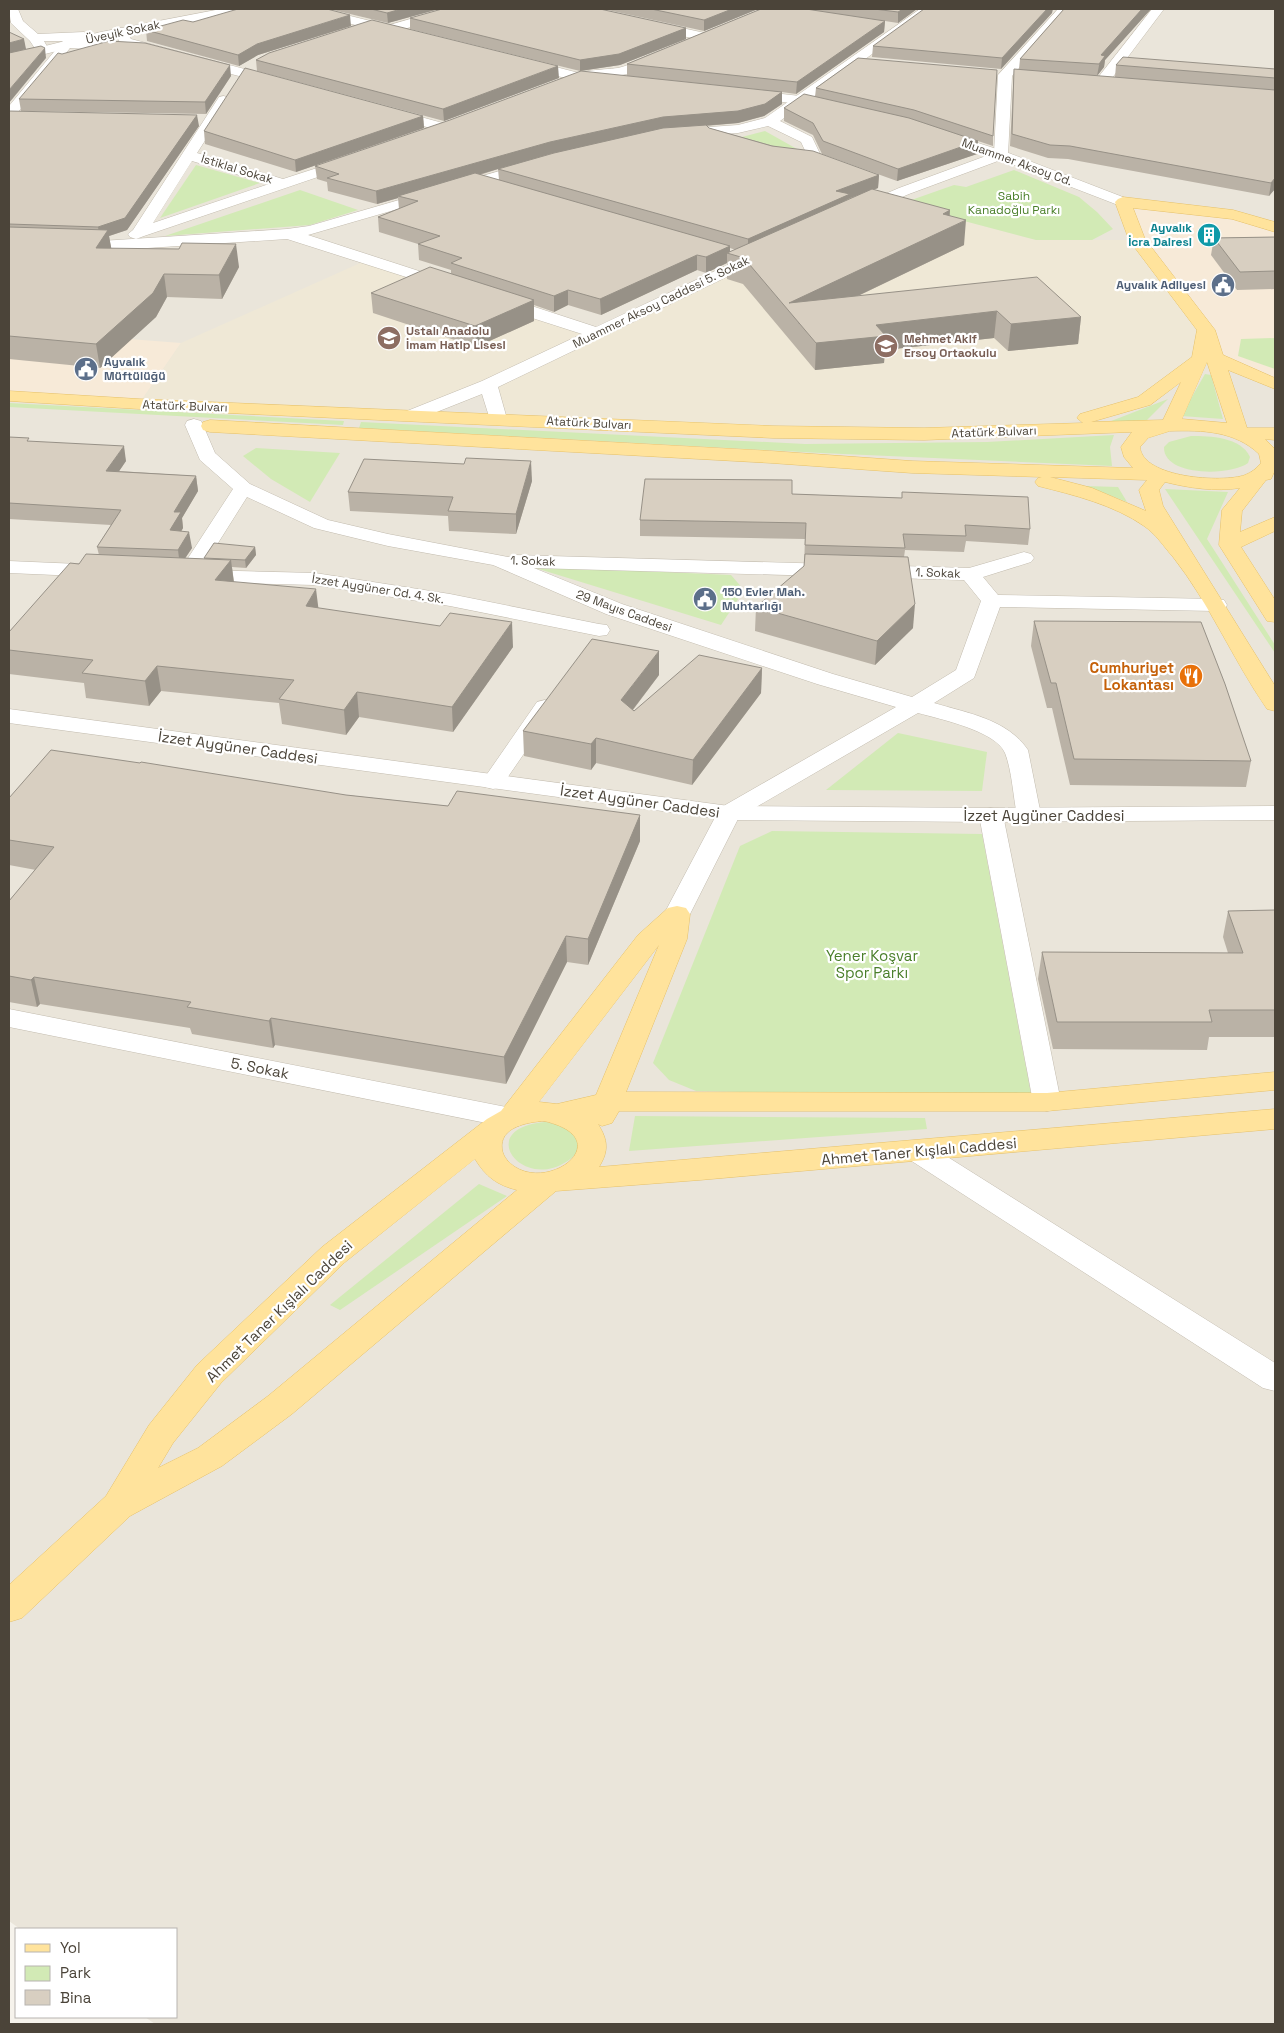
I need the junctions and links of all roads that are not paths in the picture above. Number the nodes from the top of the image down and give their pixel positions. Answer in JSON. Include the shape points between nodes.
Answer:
{"nodes":[{"id":1,"x":12,"y":9,"type":"edge"},
{"id":2,"x":238,"y":9,"type":"edge"},
{"id":3,"x":308,"y":9,"type":"edge"},
{"id":4,"x":457,"y":9,"type":"edge"},
{"id":5,"x":580,"y":9,"type":"edge"},
{"id":6,"x":928,"y":9,"type":"edge"},
{"id":7,"x":1064,"y":9,"type":"edge"},
{"id":8,"x":1158,"y":9,"type":"edge"},
{"id":9,"x":13,"y":23,"type":"edge"},
{"id":10,"x":372,"y":25,"type":"junction"},
{"id":11,"x":881,"y":26,"type":"edge"},
{"id":12,"x":901,"y":28,"type":"junction"},
{"id":13,"x":390,"y":29,"type":"junction"},
{"id":14,"x":721,"y":30,"type":"edge"},
{"id":15,"x":120,"y":32,"type":"junction"},
{"id":16,"x":345,"y":34,"type":"edge"},
{"id":17,"x":409,"y":34,"type":"edge"},
{"id":18,"x":101,"y":36,"type":"junction"},
{"id":19,"x":704,"y":37,"type":"junction"},
{"id":20,"x":35,"y":38,"type":"junction"},
{"id":21,"x":67,"y":44,"type":"junction"},
{"id":22,"x":157,"y":49,"type":"junction"},
{"id":23,"x":43,"y":50,"type":"junction"},
{"id":24,"x":9,"y":59,"type":"edge"},
{"id":25,"x":513,"y":60,"type":"edge"},
{"id":26,"x":855,"y":61,"type":"junction"},
{"id":27,"x":874,"y":62,"type":"edge"},
{"id":28,"x":257,"y":64,"type":"edge"},
{"id":29,"x":242,"y":72,"type":"junction"},
{"id":30,"x":1001,"y":75,"type":"junction"},
{"id":31,"x":579,"y":77,"type":"junction"},
{"id":32,"x":1024,"y":77,"type":"edge"},
{"id":33,"x":627,"y":82,"type":"edge"},
{"id":34,"x":288,"y":85,"type":"edge"},
{"id":35,"x":1120,"y":85,"type":"edge"},
{"id":36,"x":552,"y":87,"type":"edge"},
{"id":37,"x":733,"y":93,"type":"edge"},
{"id":38,"x":800,"y":100,"type":"junction"},
{"id":39,"x":371,"y":108,"type":"edge"},
{"id":40,"x":847,"y":111,"type":"edge"},
{"id":41,"x":9,"y":116,"type":"edge"},
{"id":42,"x":28,"y":117,"type":"edge"},
{"id":43,"x":192,"y":120,"type":"edge"},
{"id":44,"x":211,"y":120,"type":"junction"},
{"id":45,"x":770,"y":121,"type":"junction"},
{"id":46,"x":702,"y":132,"type":"junction"},
{"id":47,"x":931,"y":132,"type":"edge"},
{"id":48,"x":670,"y":134,"type":"edge"},
{"id":49,"x":416,"y":138,"type":"edge"},
{"id":50,"x":737,"y":143,"type":"edge"},
{"id":51,"x":189,"y":154,"type":"junction"},
{"id":52,"x":1001,"y":154,"type":"junction"},
{"id":53,"x":798,"y":156,"type":"edge"},
{"id":54,"x":360,"y":158,"type":"edge"},
{"id":55,"x":552,"y":160,"type":"edge"},
{"id":56,"x":502,"y":174,"type":"junction"},
{"id":57,"x":477,"y":182,"type":"junction"},
{"id":58,"x":531,"y":182,"type":"edge"},
{"id":59,"x":284,"y":184,"type":"junction"},
{"id":60,"x":886,"y":184,"type":"edge"},
{"id":61,"x":505,"y":190,"type":"edge"},
{"id":62,"x":904,"y":191,"type":"junction"},
{"id":63,"x":1123,"y":202,"type":"junction"},
{"id":64,"x":1267,"y":210,"type":"dead end"},
{"id":65,"x":849,"y":215,"type":"edge"},
{"id":66,"x":1233,"y":215,"type":"junction"},
{"id":67,"x":1275,"y":227,"type":"edge"},
{"id":68,"x":139,"y":233,"type":"junction"},
{"id":69,"x":287,"y":234,"type":"junction"},
{"id":70,"x":774,"y":249,"type":"edge"},
{"id":71,"x":749,"y":253,"type":"junction"},
{"id":72,"x":730,"y":255,"type":"edge"},
{"id":73,"x":468,"y":292,"type":"edge"},
{"id":74,"x":486,"y":298,"type":"edge"},
{"id":75,"x":596,"y":333,"type":"junction"},
{"id":76,"x":1208,"y":358,"type":"junction"},
{"id":77,"x":1275,"y":384,"type":"edge"},
{"id":78,"x":488,"y":385,"type":"junction"},
{"id":79,"x":9,"y":396,"type":"edge"},
{"id":80,"x":413,"y":415,"type":"junction"},
{"id":81,"x":498,"y":419,"type":"junction"},
{"id":82,"x":116,"y":420,"type":"dead end"},
{"id":83,"x":145,"y":422,"type":"dead end"},
{"id":84,"x":174,"y":424,"type":"dead end"},
{"id":85,"x":194,"y":425,"type":"junction"},
{"id":86,"x":1170,"y":426,"type":"junction"},
{"id":87,"x":1006,"y":432,"type":"junction"},
{"id":88,"x":1239,"y":433,"type":"junction"},
{"id":89,"x":1275,"y":434,"type":"edge"},
{"id":90,"x":912,"y":467,"type":"junction"},
{"id":91,"x":1161,"y":475,"type":"junction"},
{"id":92,"x":1268,"y":475,"type":"edge"},
{"id":93,"x":243,"y":488,"type":"junction"},
{"id":94,"x":1275,"y":523,"type":"edge"},
{"id":95,"x":1229,"y":545,"type":"junction"},
{"id":96,"x":1024,"y":558,"type":"dead end"},
{"id":97,"x":498,"y":560,"type":"junction"},
{"id":98,"x":9,"y":567,"type":"edge"},
{"id":99,"x":120,"y":572,"type":"edge"},
{"id":100,"x":1196,"y":573,"type":"junction"},
{"id":101,"x":970,"y":574,"type":"junction"},
{"id":102,"x":992,"y":601,"type":"junction"},
{"id":103,"x":1216,"y":605,"type":"junction"},
{"id":104,"x":614,"y":610,"type":"junction"},
{"id":105,"x":1275,"y":616,"type":"edge"},
{"id":106,"x":554,"y":694,"type":"edge"},
{"id":107,"x":1275,"y":704,"type":"edge"},
{"id":108,"x":914,"y":706,"type":"junction"},
{"id":109,"x":9,"y":716,"type":"edge"},
{"id":110,"x":493,"y":782,"type":"junction"},
{"id":111,"x":730,"y":813,"type":"junction"},
{"id":112,"x":1275,"y":814,"type":"edge"},
{"id":113,"x":991,"y":815,"type":"junction"},
{"id":114,"x":1029,"y":815,"type":"junction"},
{"id":115,"x":676,"y":914,"type":"junction"},
{"id":116,"x":9,"y":1018,"type":"edge"},
{"id":117,"x":1275,"y":1081,"type":"edge"},
{"id":118,"x":609,"y":1101,"type":"junction"},
{"id":119,"x":1047,"y":1102,"type":"junction"},
{"id":120,"x":561,"y":1113,"type":"junction"},
{"id":121,"x":1275,"y":1119,"type":"edge"},
{"id":122,"x":504,"y":1122,"type":"junction"},
{"id":123,"x":593,"y":1139,"type":"junction"},
{"id":124,"x":917,"y":1151,"type":"junction"},
{"id":125,"x":554,"y":1181,"type":"junction"},
{"id":126,"x":1275,"y":1379,"type":"edge"},
{"id":127,"x":118,"y":1506,"type":"junction"},
{"id":128,"x":9,"y":1607,"type":"edge"}],
"edges":[{"from":1,"to":9,"type":"street"},
{"from":2,"to":15,"type":"street","name":"Üveyik Sokak"},
{"from":3,"to":10,"type":"street"},
{"from":4,"to":13,"type":"street"},
{"from":5,"to":19,"type":"street"},
{"from":6,"to":12,"type":"street"},
{"from":7,"to":30,"type":"street"},
{"from":8,"to":35,"type":"street","via":[[1096,83]]},
{"from":9,"to":20,"type":"street"},
{"from":10,"to":13,"type":"street"},
{"from":10,"to":16,"type":"street"},
{"from":11,"to":12,"type":"street"},
{"from":12,"to":26,"type":"street"},
{"from":13,"to":17,"type":"street"},
{"from":14,"to":19,"type":"street"},
{"from":15,"to":18,"type":"street","name":"Üveyik Sokak"},
{"from":15,"to":22,"type":"street","via":[[126,42]]},
{"from":18,"to":20,"type":"street"},
{"from":18,"to":21,"type":"street","name":"Üveyik Sokak"},
{"from":19,"to":31,"type":"street","via":[[623,71]]},
{"from":20,"to":23,"type":"street"},
{"from":21,"to":22,"type":"street"},
{"from":21,"to":23,"type":"street","name":"Üveyik Sokak"},
{"from":21,"to":41,"type":"street"},
{"from":22,"to":29,"type":"street"},
{"from":23,"to":24,"type":"street","name":"Üveyik Sokak"},
{"from":25,"to":31,"type":"street"},
{"from":26,"to":27,"type":"street"},
{"from":26,"to":38,"type":"street"},
{"from":28,"to":29,"type":"street"},
{"from":29,"to":34,"type":"street"},
{"from":29,"to":44,"type":"street"},
{"from":30,"to":32,"type":"street"},
{"from":30,"to":52,"type":"street"},
{"from":31,"to":33,"type":"street"},
{"from":31,"to":36,"type":"street"},
{"from":37,"to":38,"type":"street"},
{"from":38,"to":40,"type":"street"},
{"from":38,"to":45,"type":"street"},
{"from":39,"to":49,"type":"street","via":[[449,126]]},
{"from":41,"to":42,"type":"street"},
{"from":43,"to":44,"type":"street"},
{"from":44,"to":51,"type":"street"},
{"from":45,"to":46,"type":"street","via":[[738,129]]},
{"from":45,"to":53,"type":"street","via":[[807,140],[820,160]]},
{"from":46,"to":48,"type":"street"},
{"from":46,"to":50,"type":"street"},
{"from":47,"to":52,"type":"street","name":"Muammer Aksoy Cd."},
{"from":51,"to":59,"type":"street","name":"İstiklal Sokak"},
{"from":51,"to":68,"type":"street"},
{"from":52,"to":62,"type":"street"},
{"from":52,"to":63,"type":"street","name":"Muammer Aksoy Cd."},
{"from":54,"to":59,"type":"street"},
{"from":55,"to":56,"type":"street"},
{"from":56,"to":57,"type":"street"},
{"from":56,"to":58,"type":"street"},
{"from":57,"to":61,"type":"street"},
{"from":57,"to":69,"type":"street","via":[[338,224]]},
{"from":59,"to":68,"type":"street"},
{"from":60,"to":62,"type":"street"},
{"from":62,"to":65,"type":"street"},
{"from":63,"to":66,"type":"main road"},
{"from":63,"to":76,"type":"main road","via":[[1137,240],[1206,330]]},
{"from":64,"to":66,"type":"main road"},
{"from":66,"to":67,"type":"main road"},
{"from":68,"to":69,"type":"street","via":[[96,245]]},
{"from":69,"to":73,"type":"street"},
{"from":70,"to":71,"type":"street","name":"Muammer Aksoy Caddesi 5. Sokak"},
{"from":71,"to":72,"type":"street"},
{"from":71,"to":75,"type":"street","name":"Muammer Aksoy Caddesi 5. Sokak"},
{"from":74,"to":75,"type":"street"},
{"from":75,"to":78,"type":"street","name":"Muammer Aksoy Caddesi 5. Sokak"},
{"from":76,"to":77,"type":"main road"},
{"from":76,"to":86,"type":"main road"},
{"from":76,"to":87,"type":"main road","via":[[1144,401],[1094,417]]},
{"from":76,"to":88,"type":"main road"},
{"from":78,"to":80,"type":"street","name":"Muammer Aksoy Caddesi 5. Sokak"},
{"from":78,"to":81,"type":"street"},
{"from":79,"to":80,"type":"main road","name":"Atatürk Bulvarı"},
{"from":80,"to":81,"type":"main road","name":"Atatürk Bulvarı"},
{"from":81,"to":87,"type":"main road","name":"Atatürk Bulvarı","via":[[773,432]]},
{"from":82,"to":83,"type":"main road","name":"Atatürk Bulvarı"},
{"from":84,"to":85,"type":"main road","name":"Atatürk Bulvarı"},
{"from":85,"to":90,"type":"main road","name":"Atatürk Bulvarı"},
{"from":85,"to":93,"type":"street","name":"29 Mayıs Caddesi","via":[[207,456]]},
{"from":86,"to":87,"type":"main road","name":"Atatürk Bulvarı"},
{"from":86,"to":88,"type":"main road","name":"Atatürk Bulvarı","via":[[1205,426]]},
{"from":86,"to":91,"type":"main road","name":"Atatürk Bulvarı","via":[[1152,429],[1131,444],[1130,454],[1138,463]]},
{"from":88,"to":89,"type":"main road","name":"Atatürk Bulvarı"},
{"from":88,"to":92,"type":"main road","name":"Atatürk Bulvarı","via":[[1253,439],[1269,454]]},
{"from":90,"to":91,"type":"main road","name":"Atatürk Bulvarı"},
{"from":90,"to":100,"type":"main road","via":[[1057,483],[1123,507],[1153,524]]},
{"from":91,"to":92,"type":"main road","name":"Atatürk Bulvarı","via":[[1210,484]]},
{"from":91,"to":100,"type":"main road","via":[[1149,490],[1153,506]]},
{"from":92,"to":95,"type":"main road","via":[[1232,510]]},
{"from":93,"to":97,"type":"street","name":"29 Mayıs Caddesi","via":[[321,524]]},
{"from":93,"to":104,"type":"street","name":"İzzet Aygüner Cd. 4. Sk.","via":[[178,575],[315,579],[450,600],[593,638]]},
{"from":94,"to":95,"type":"main road"},
{"from":95,"to":105,"type":"main road"},
{"from":96,"to":101,"type":"street"},
{"from":97,"to":101,"type":"street","name":"1. Sokak"},
{"from":97,"to":104,"type":"street","name":"29 Mayıs Caddesi"},
{"from":98,"to":99,"type":"street"},
{"from":100,"to":103,"type":"main road"},
{"from":101,"to":102,"type":"street","name":"1. Sokak"},
{"from":102,"to":103,"type":"street"},
{"from":102,"to":108,"type":"street","via":[[966,673]]},
{"from":103,"to":107,"type":"main road"},
{"from":104,"to":108,"type":"street","name":"29 Mayıs Caddesi"},
{"from":106,"to":110,"type":"street"},
{"from":108,"to":111,"type":"street"},
{"from":108,"to":114,"type":"street","name":"29 Mayıs Caddesi","via":[[974,722],[1001,735],[1016,750]]},
{"from":109,"to":110,"type":"street","name":"İzzet Aygüner Caddesi"},
{"from":110,"to":111,"type":"street","name":"İzzet Aygüner Caddesi"},
{"from":111,"to":113,"type":"street","name":"İzzet Aygüner Caddesi"},
{"from":111,"to":115,"type":"street"},
{"from":112,"to":114,"type":"street","name":"İzzet Aygüner Caddesi"},
{"from":113,"to":114,"type":"street","name":"İzzet Aygüner Caddesi"},
{"from":113,"to":119,"type":"street"},
{"from":115,"to":118,"type":"main road","via":[[674,938]]},
{"from":115,"to":122,"type":"main road","via":[[647,941]]},
{"from":116,"to":122,"type":"street","name":"5. Sokak"},
{"from":117,"to":119,"type":"main road","name":"Ahmet Taner Kışlalı Caddesi"},
{"from":118,"to":119,"type":"main road","name":"Ahmet Taner Kışlalı Caddesi"},
{"from":118,"to":120,"type":"main road","name":"Ahmet Taner Kışlalı Caddesi"},
{"from":118,"to":123,"type":"main road","name":"Ahmet Taner Kışlalı Caddesi"},
{"from":120,"to":122,"type":"main road","name":"Ahmet Taner Kışlalı Caddesi","via":[[527,1112]]},
{"from":120,"to":123,"type":"main road","name":"Ahmet Taner Kışlalı Caddesi","via":[[587,1128]]},
{"from":121,"to":124,"type":"main road","name":"Ahmet Taner Kışlalı Caddesi"},
{"from":122,"to":125,"type":"main road","name":"Ahmet Taner Kışlalı Caddesi","via":[[489,1138],[487,1149],[498,1170],[511,1178],[528,1182]]},
{"from":122,"to":127,"type":"main road","name":"Ahmet Taner Kışlalı Caddesi","via":[[333,1255],[210,1374],[161,1434]]},
{"from":123,"to":125,"type":"main road","name":"Ahmet Taner Kışlalı Caddesi","via":[[593,1151],[588,1162],[577,1172]]},
{"from":124,"to":125,"type":"main road","name":"Ahmet Taner Kışlalı Caddesi"},
{"from":124,"to":126,"type":"street"},
{"from":125,"to":127,"type":"main road","name":"Ahmet Taner Kışlalı Caddesi","via":[[210,1457]]},
{"from":127,"to":128,"type":"main road","name":"Ahmet Taner Kışlalı Caddesi"}]}
